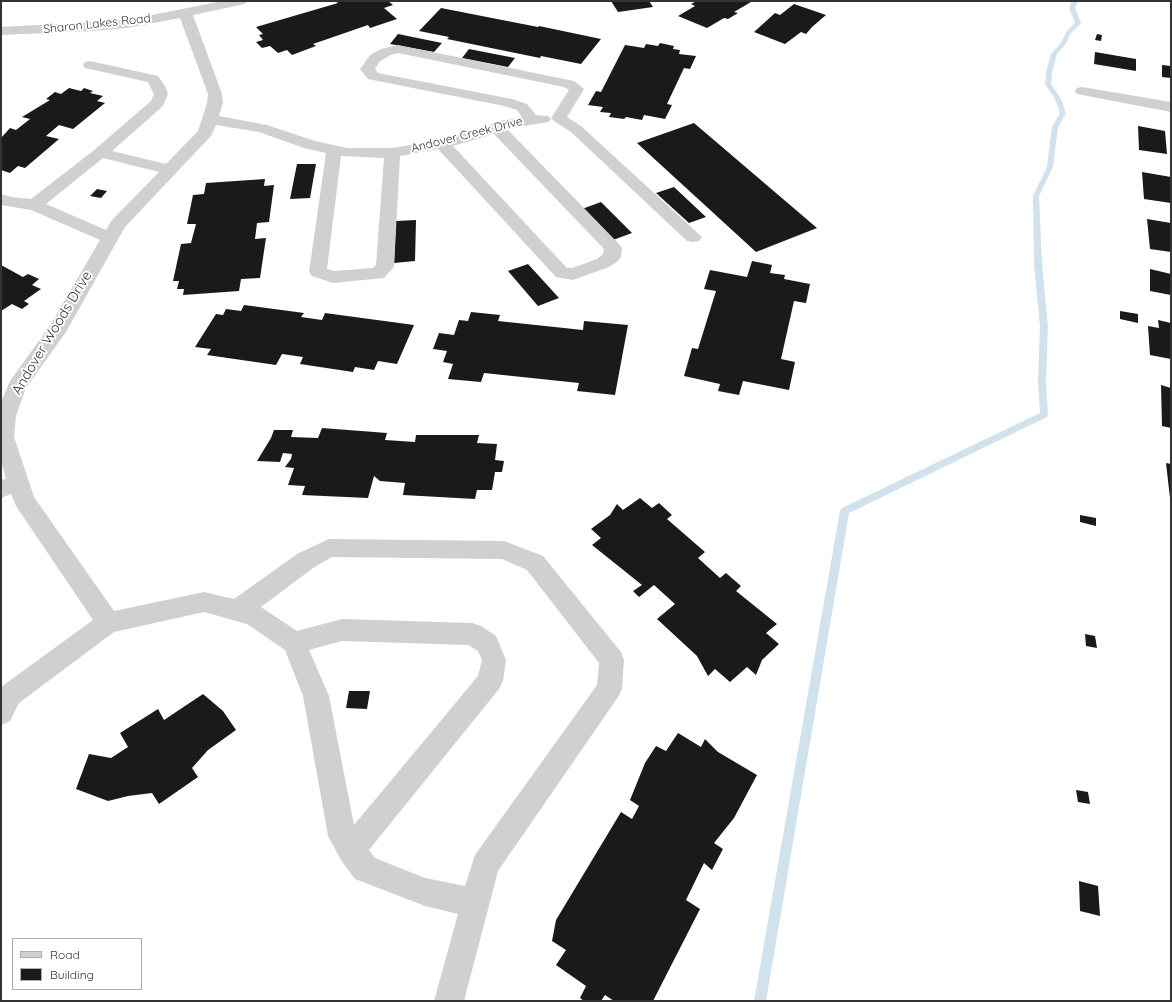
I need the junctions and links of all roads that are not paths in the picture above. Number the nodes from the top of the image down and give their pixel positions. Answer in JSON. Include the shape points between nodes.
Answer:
{"nodes":[{"id":1,"x":240,"y":1,"type":"edge"},
{"id":2,"x":185,"y":13,"type":"junction"},
{"id":3,"x":1,"y":31,"type":"edge"},
{"id":4,"x":90,"y":65,"type":"dead end"},
{"id":5,"x":1082,"y":91,"type":"dead end"},
{"id":6,"x":1171,"y":107,"type":"edge"},
{"id":7,"x":559,"y":118,"type":"junction"},
{"id":8,"x":211,"y":119,"type":"junction"},
{"id":9,"x":531,"y":119,"type":"junction"},
{"id":10,"x":496,"y":127,"type":"junction"},
{"id":11,"x":442,"y":144,"type":"junction"},
{"id":12,"x":334,"y":150,"type":"junction"},
{"id":13,"x":101,"y":153,"type":"junction"},
{"id":14,"x":392,"y":153,"type":"junction"},
{"id":15,"x":170,"y":170,"type":"junction"},
{"id":16,"x":1,"y":199,"type":"edge"},
{"id":17,"x":34,"y":205,"type":"junction"},
{"id":18,"x":693,"y":237,"type":"dead end"},
{"id":19,"x":110,"y":238,"type":"junction"},
{"id":20,"x":5,"y":409,"type":"edge"},
{"id":21,"x":10,"y":486,"type":"edge"},
{"id":22,"x":238,"y":610,"type":"junction"},
{"id":23,"x":108,"y":622,"type":"junction"},
{"id":24,"x":294,"y":643,"type":"junction"},
{"id":25,"x":4,"y":700,"type":"edge"},
{"id":26,"x":351,"y":850,"type":"junction"},
{"id":27,"x":475,"y":904,"type":"junction"},
{"id":28,"x":449,"y":1001,"type":"edge"}],
"edges":[{"from":1,"to":2,"type":"street","name":"Sharon Lakes Road"},
{"from":2,"to":3,"type":"street","name":"Sharon Lakes Road","via":[[127,24]]},
{"from":2,"to":8,"type":"street","name":"Andover Woods Drive","via":[[215,94]]},
{"from":4,"to":13,"type":"street","via":[[153,79],[160,94],[158,103]]},
{"from":5,"to":6,"type":"street"},
{"from":7,"to":9,"type":"street","name":"Andover Creek Drive"},
{"from":7,"to":9,"type":"street","via":[[577,89],[569,84],[398,49],[374,58],[367,69],[373,76],[508,102],[522,107]]},
{"from":7,"to":18,"type":"street","via":[[576,129]]},
{"from":8,"to":12,"type":"street","name":"Andover Creek Drive","via":[[262,128],[310,145]]},
{"from":8,"to":15,"type":"street","name":"Andover Woods Drive","via":[[205,133]]},
{"from":9,"to":10,"type":"street","name":"Andover Creek Drive"},
{"from":10,"to":11,"type":"street","name":"Andover Creek Drive"},
{"from":10,"to":11,"type":"street","via":[[614,248],[612,257],[604,263],[573,274],[562,273]]},
{"from":11,"to":14,"type":"street","name":"Andover Creek Drive"},
{"from":12,"to":14,"type":"street","name":"Andover Creek Drive","via":[[347,153]]},
{"from":12,"to":14,"type":"street","via":[[318,272],[332,277],[378,274],[386,268]]},
{"from":13,"to":15,"type":"street"},
{"from":13,"to":17,"type":"street"},
{"from":15,"to":19,"type":"street","name":"Andover Woods Drive","via":[[126,216]]},
{"from":16,"to":17,"type":"street"},
{"from":17,"to":19,"type":"street"},
{"from":19,"to":20,"type":"street","name":"Andover Woods Drive","via":[[59,327],[17,386]]},
{"from":20,"to":21,"type":"street","name":"Andover Woods Drive","via":[[4,437]]},
{"from":21,"to":23,"type":"street","name":"Andover Woods Drive","via":[[24,500]]},
{"from":22,"to":23,"type":"street","via":[[204,602]]},
{"from":22,"to":24,"type":"street","via":[[254,615]]},
{"from":22,"to":27,"type":"street","via":[[306,561],[329,548],[504,550],[536,563],[612,660],[608,689],[485,865]]},
{"from":23,"to":25,"type":"street"},
{"from":24,"to":26,"type":"street","via":[[316,696],[342,836]]},
{"from":24,"to":26,"type":"street","via":[[342,630],[472,634],[487,644],[494,660],[490,681]]},
{"from":26,"to":27,"type":"street","via":[[364,869],[425,892]]},
{"from":27,"to":28,"type":"street"}]}
